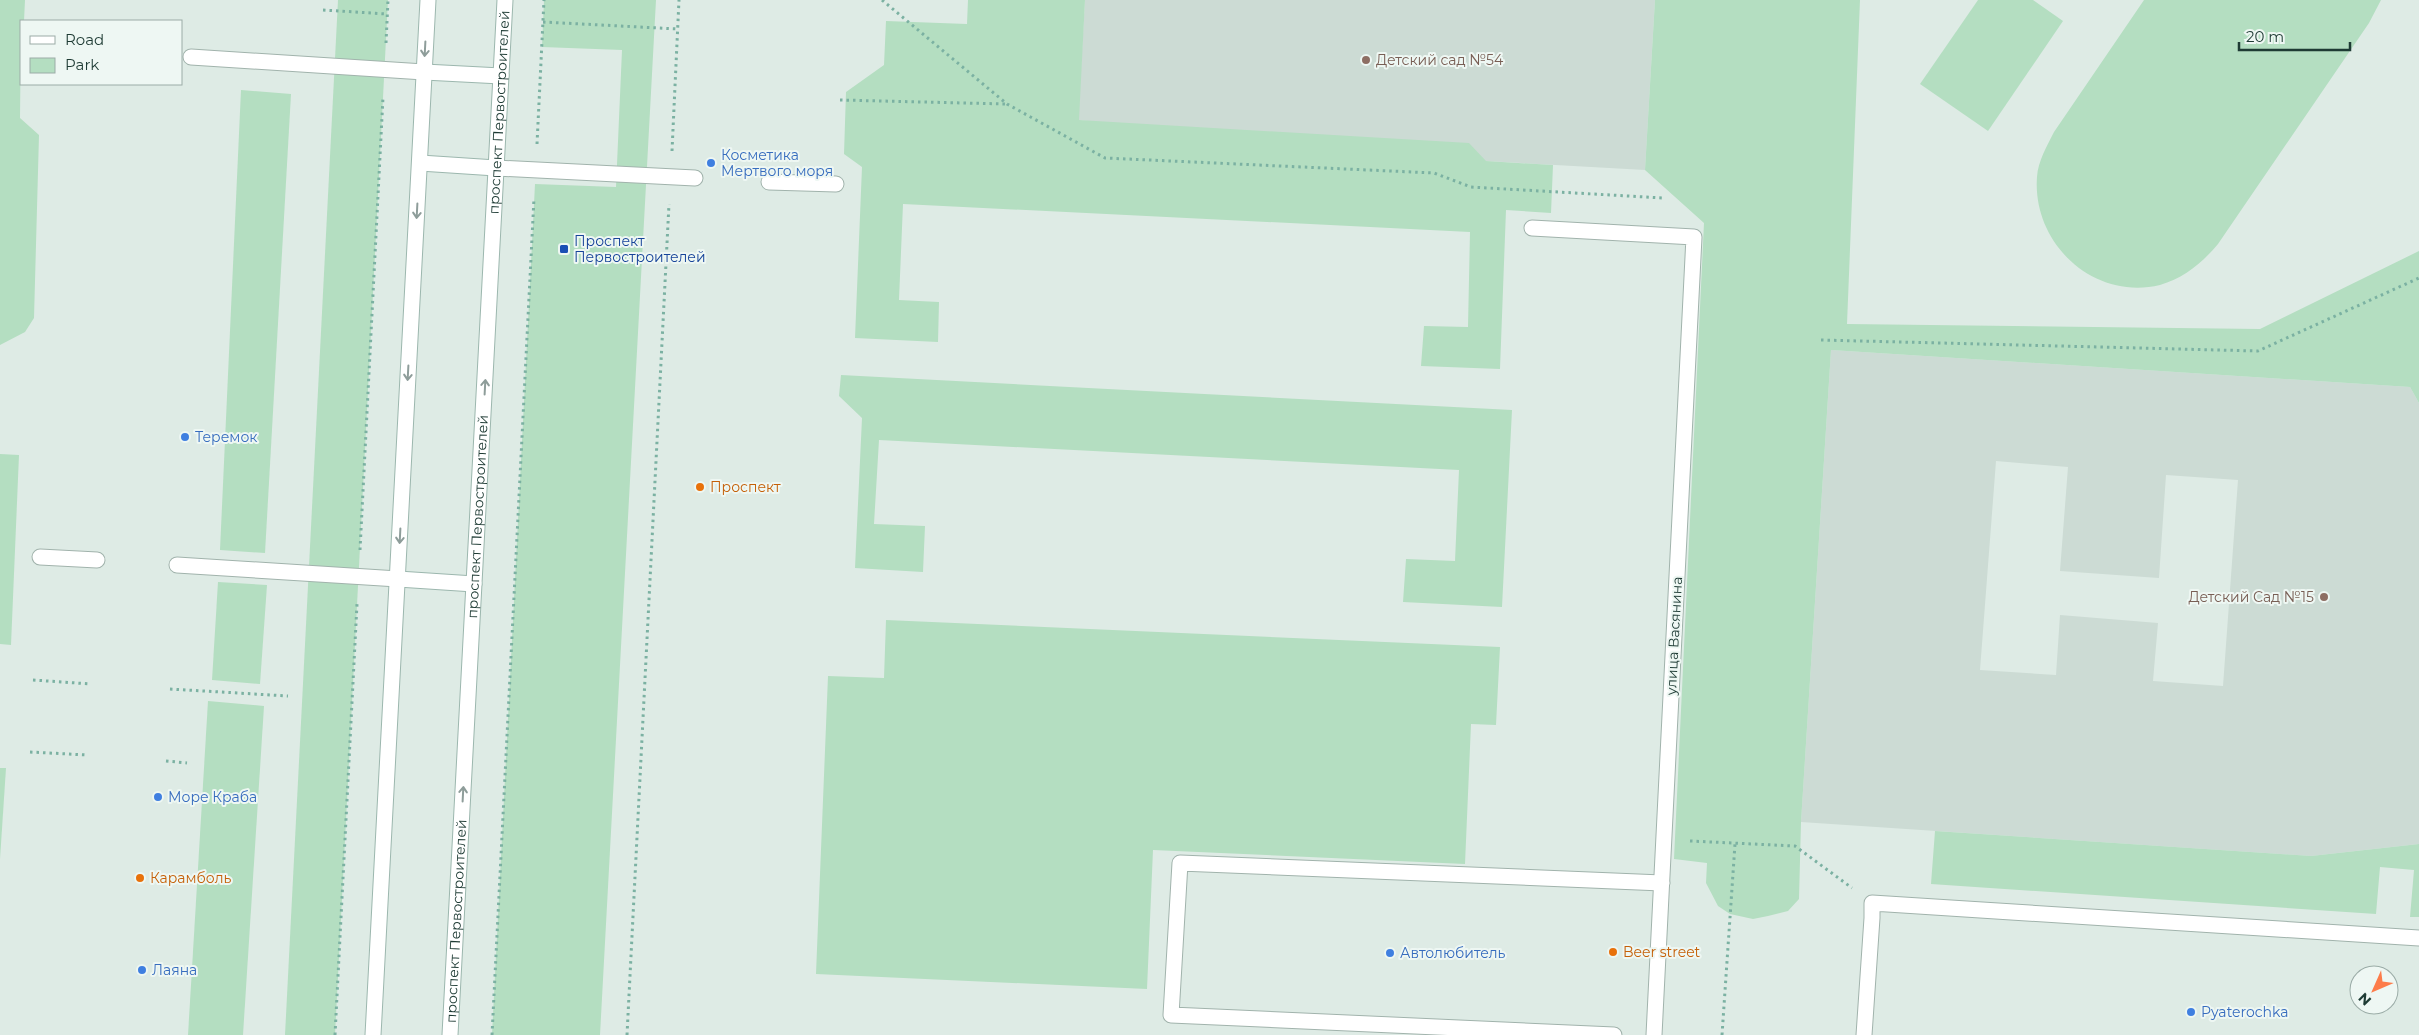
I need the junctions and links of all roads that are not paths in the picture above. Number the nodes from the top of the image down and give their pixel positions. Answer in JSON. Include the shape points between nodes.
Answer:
{"nodes":[{"id":1,"x":428,"y":0,"type":"edge"},
{"id":2,"x":505,"y":0,"type":"edge"},
{"id":3,"x":191,"y":57,"type":"dead end"},
{"id":4,"x":424,"y":72,"type":"junction"},
{"id":5,"x":501,"y":76,"type":"junction"},
{"id":6,"x":420,"y":163,"type":"junction"},
{"id":7,"x":496,"y":168,"type":"junction"},
{"id":8,"x":695,"y":178,"type":"dead end"},
{"id":9,"x":769,"y":182,"type":"dead end"},
{"id":10,"x":836,"y":184,"type":"dead end"},
{"id":11,"x":1532,"y":228,"type":"dead end"},
{"id":12,"x":40,"y":557,"type":"dead end"},
{"id":13,"x":97,"y":560,"type":"dead end"},
{"id":14,"x":177,"y":565,"type":"dead end"},
{"id":15,"x":398,"y":579,"type":"junction"},
{"id":16,"x":474,"y":584,"type":"junction"},
{"id":17,"x":1662,"y":883,"type":"junction"},
{"id":18,"x":2419,"y":938,"type":"edge"},
{"id":19,"x":373,"y":1035,"type":"edge"},
{"id":20,"x":450,"y":1035,"type":"edge"},
{"id":21,"x":1614,"y":1035,"type":"edge"},
{"id":22,"x":1654,"y":1035,"type":"edge"},
{"id":23,"x":1864,"y":1035,"type":"edge"}],
"edges":[{"from":1,"to":4,"type":"main road","one_way":true},
{"from":2,"to":5,"type":"main road","name":"проспект Первостроителей"},
{"from":3,"to":4,"type":"main road"},
{"from":4,"to":5,"type":"main road"},
{"from":4,"to":6,"type":"main road"},
{"from":5,"to":7,"type":"main road","name":"проспект Первостроителей"},
{"from":6,"to":7,"type":"main road"},
{"from":6,"to":15,"type":"main road","one_way":true},
{"from":7,"to":8,"type":"main road"},
{"from":16,"to":7,"type":"main road","name":"проспект Первостроителей","one_way":true},
{"from":9,"to":10,"type":"main road"},
{"from":11,"to":17,"type":"main road","name":"улица Васянина","via":[[1694,237]]},
{"from":12,"to":13,"type":"main road"},
{"from":14,"to":15,"type":"main road"},
{"from":15,"to":16,"type":"main road"},
{"from":15,"to":19,"type":"main road"},
{"from":20,"to":16,"type":"main road","name":"проспект Первостроителей","one_way":true},
{"from":17,"to":21,"type":"main road","via":[[1180,863],[1171,1015]]},
{"from":17,"to":22,"type":"main road","name":"улица Васянина"},
{"from":18,"to":23,"type":"main road","via":[[1872,903]]}]}
